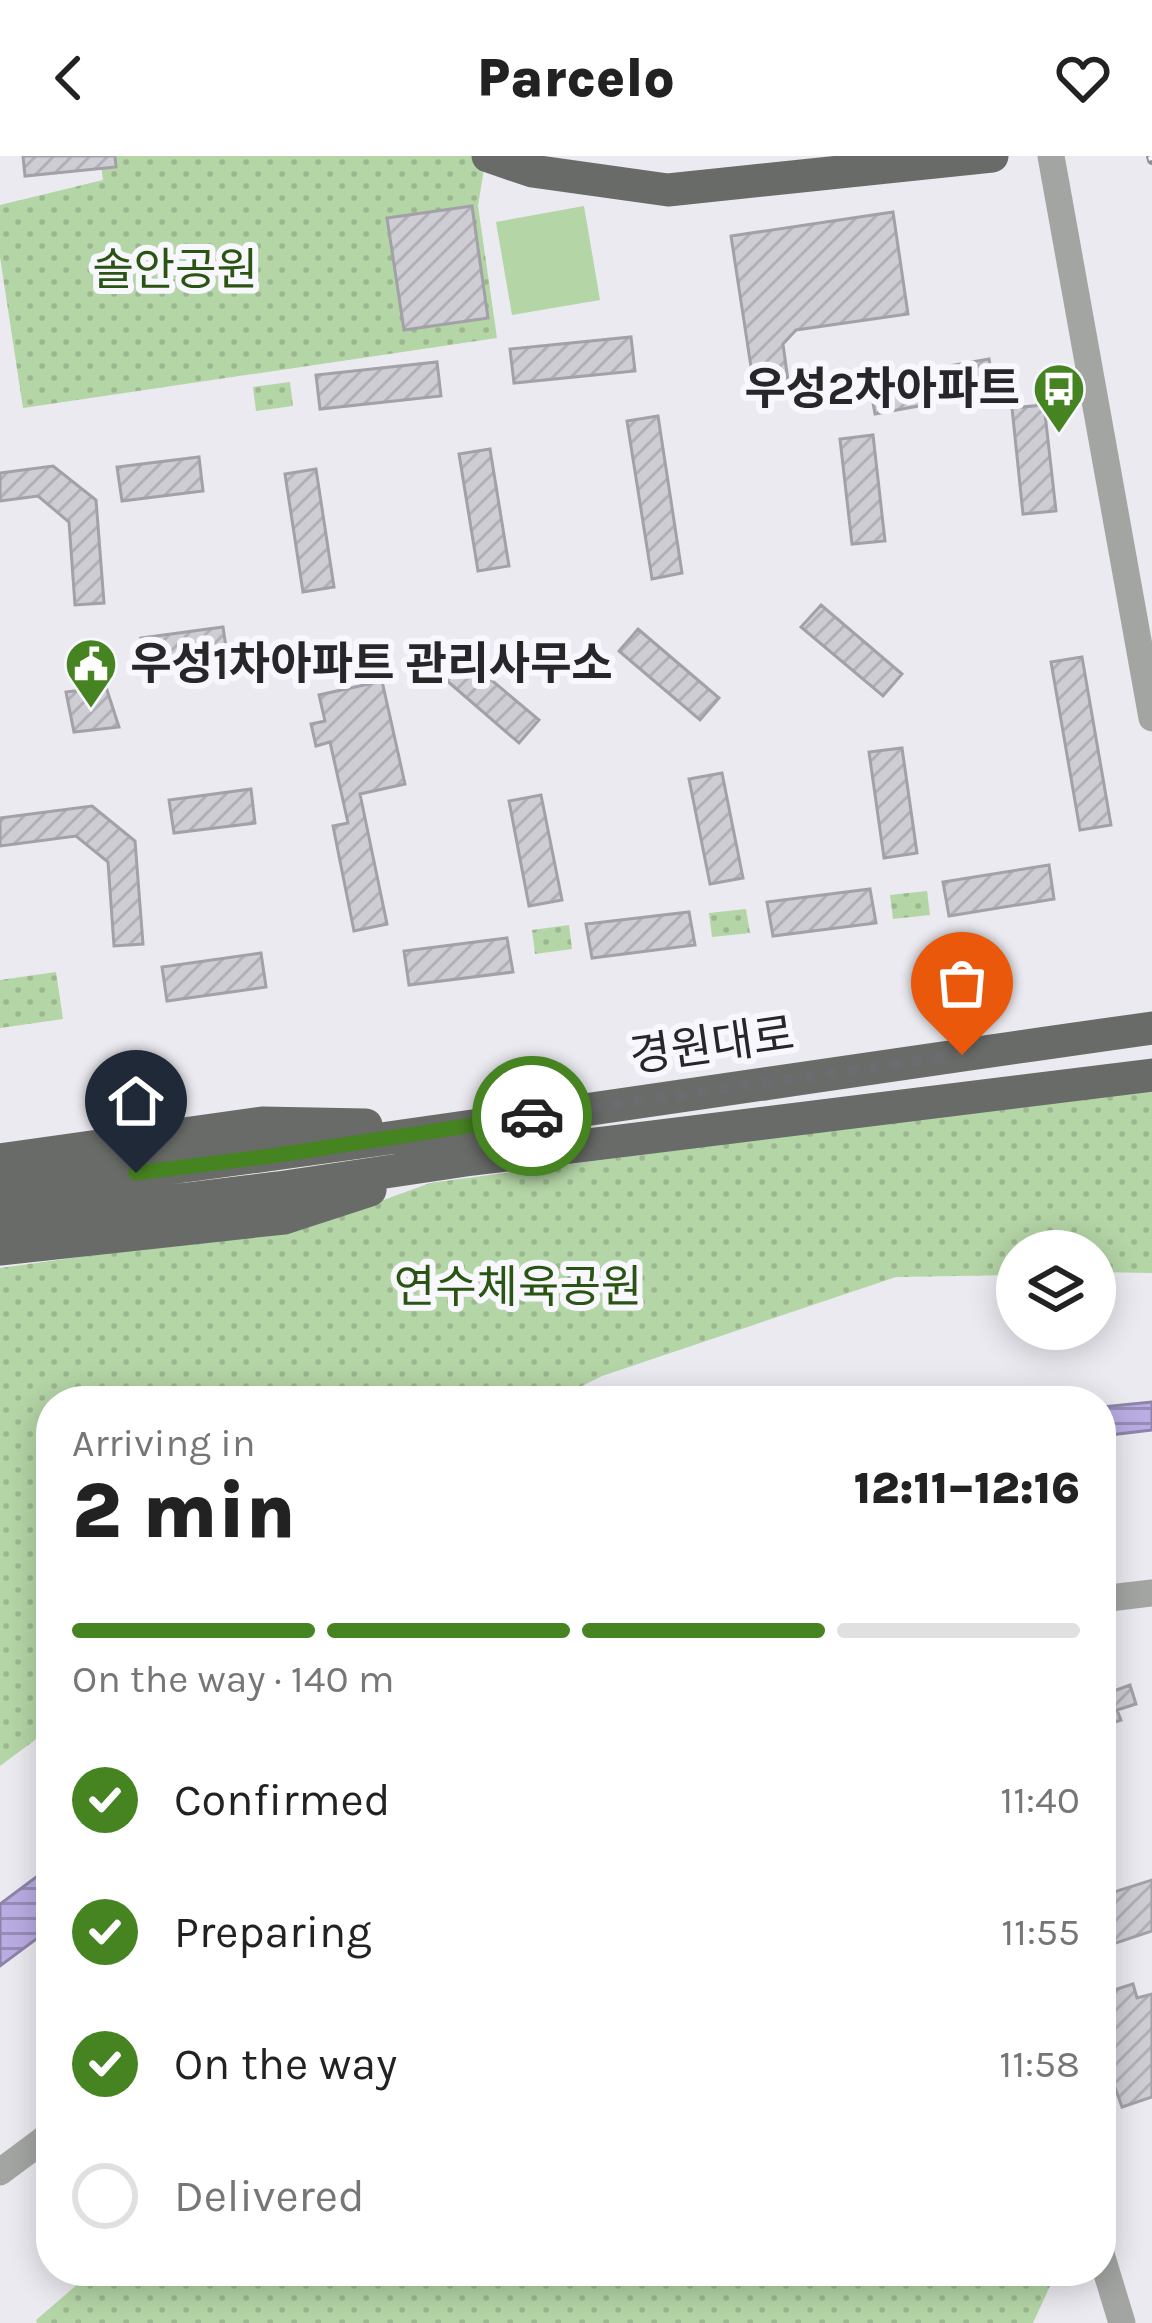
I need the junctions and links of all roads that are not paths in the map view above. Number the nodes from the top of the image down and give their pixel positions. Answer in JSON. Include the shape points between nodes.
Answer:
{"nodes":[{"id":1,"x":488,"y":156,"type":"edge"},
{"id":2,"x":992,"y":156,"type":"edge"},
{"id":3,"x":1051,"y":156,"type":"edge"},
{"id":4,"x":1152,"y":718,"type":"edge"},
{"id":5,"x":1152,"y":1028,"type":"edge"},
{"id":6,"x":1152,"y":1075,"type":"edge"},
{"id":7,"x":458,"y":1126,"type":"junction"},
{"id":8,"x":0,"y":1160,"type":"edge"},
{"id":9,"x":466,"y":1160,"type":"junction"},
{"id":10,"x":274,"y":1172,"type":"junction"},
{"id":11,"x":0,"y":1190,"type":"edge"},
{"id":12,"x":0,"y":1222,"type":"edge"},
{"id":13,"x":0,"y":1249,"type":"edge"},
{"id":14,"x":1152,"y":1593,"type":"edge"},
{"id":15,"x":1116,"y":1597,"type":"edge"},
{"id":16,"x":36,"y":2145,"type":"edge"},
{"id":17,"x":0,"y":2172,"type":"edge"},
{"id":18,"x":1111,"y":2286,"type":"edge"},
{"id":19,"x":1122,"y":2323,"type":"edge"}],
"edges":[{"from":1,"to":2,"type":"main road","via":[[532,171],[668,190]]},
{"from":3,"to":4,"type":"street"},
{"from":5,"to":7,"type":"main road","name":"경원대로"},
{"from":6,"to":9,"type":"main road","name":"경원대로"},
{"from":7,"to":8,"type":"main road","via":[[262,1124]]},
{"from":7,"to":10,"type":"main road","name":"경원대로"},
{"from":9,"to":10,"type":"main road","name":"경원대로"},
{"from":9,"to":13,"type":"main road","via":[[284,1218]]},
{"from":10,"to":11,"type":"main road","name":"경원대로"},
{"from":10,"to":12,"type":"main road","name":"경원대로"},
{"from":14,"to":15,"type":"street"},
{"from":16,"to":17,"type":"street"},
{"from":18,"to":19,"type":"street"}]}
